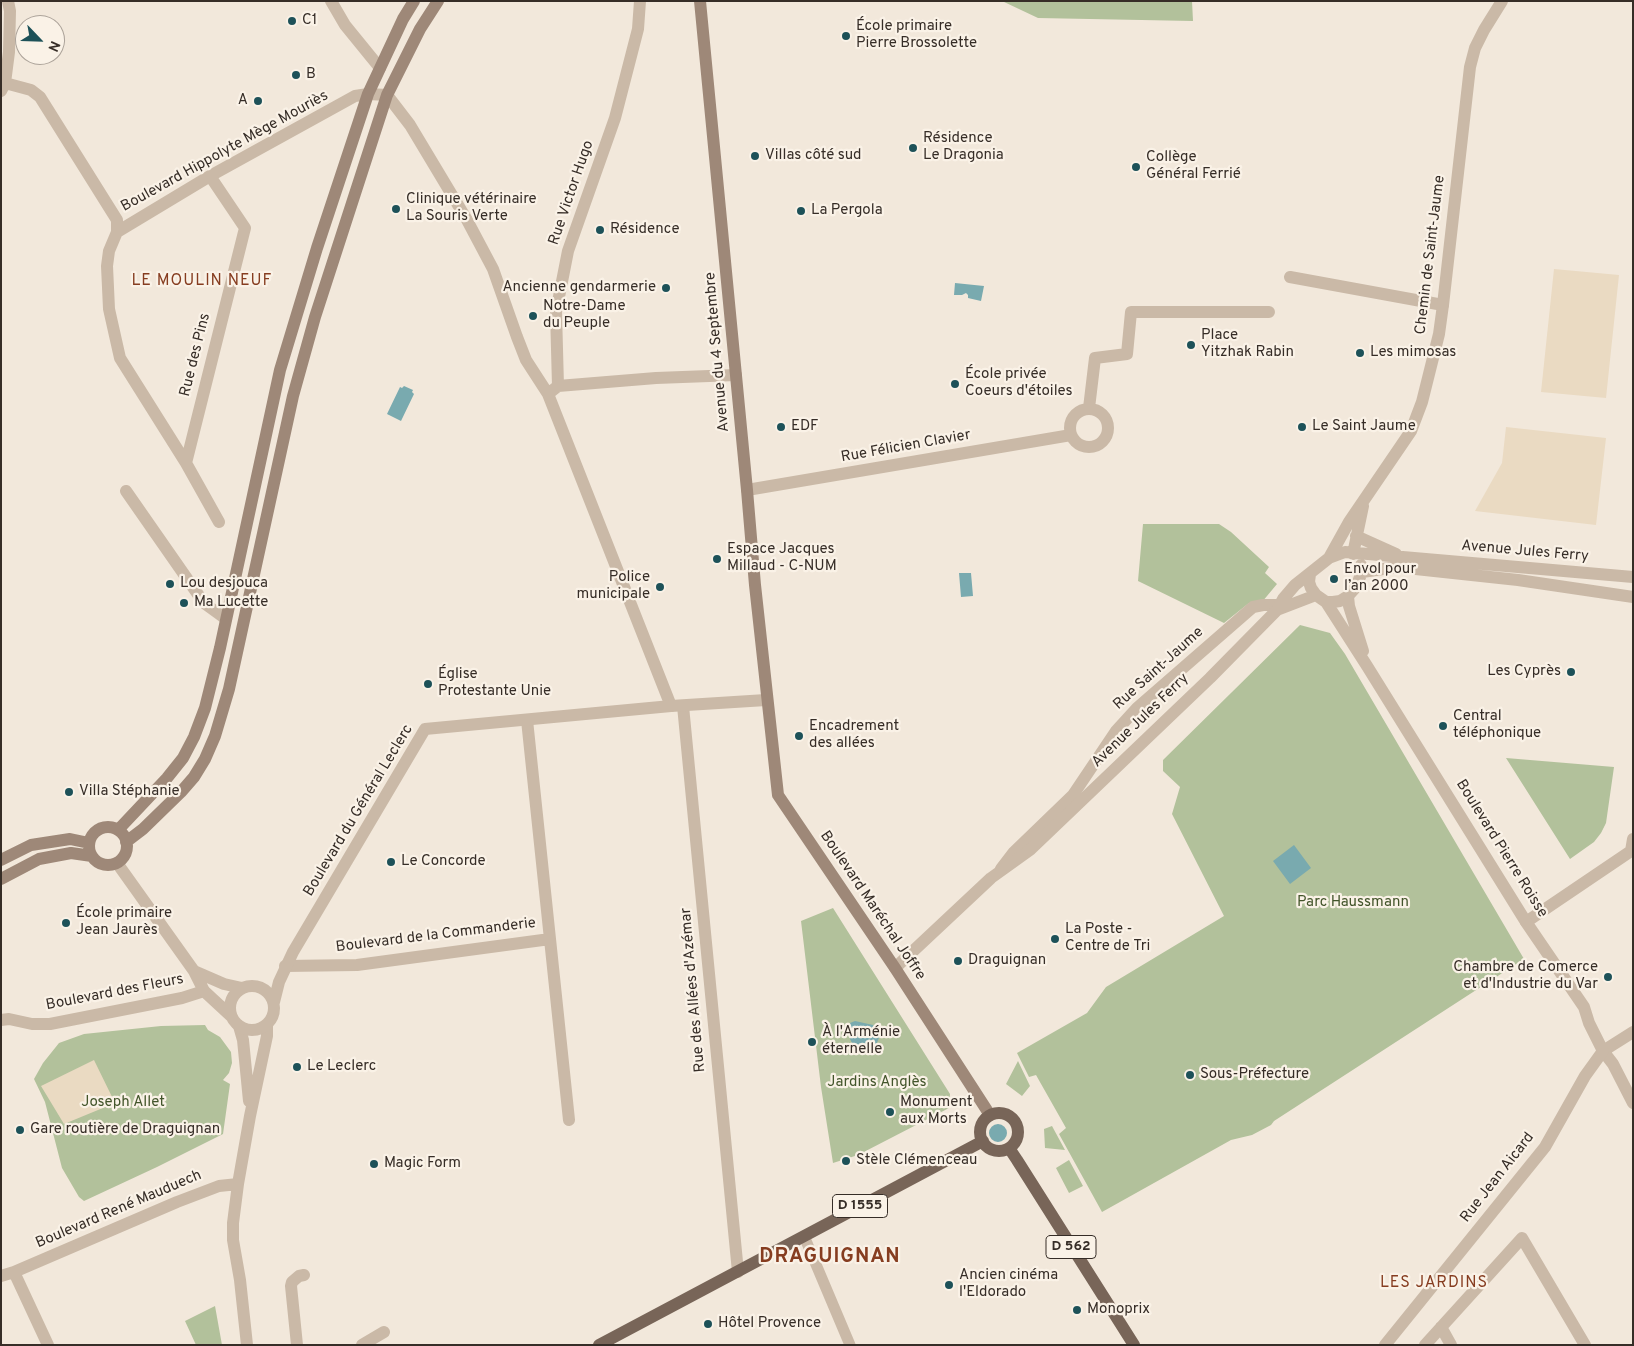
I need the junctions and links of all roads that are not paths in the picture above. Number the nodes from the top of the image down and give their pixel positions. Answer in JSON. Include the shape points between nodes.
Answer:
{"nodes":[{"id":1,"x":8,"y":1,"type":"edge"},
{"id":2,"x":331,"y":1,"type":"edge"},
{"id":3,"x":414,"y":1,"type":"edge"},
{"id":4,"x":438,"y":1,"type":"edge"},
{"id":5,"x":640,"y":1,"type":"edge"},
{"id":6,"x":700,"y":1,"type":"edge"},
{"id":7,"x":1502,"y":1,"type":"edge"},
{"id":8,"x":380,"y":68,"type":"junction"},
{"id":9,"x":3,"y":87,"type":"edge"},
{"id":10,"x":368,"y":94,"type":"junction"},
{"id":11,"x":387,"y":96,"type":"junction"},
{"id":12,"x":210,"y":176,"type":"junction"},
{"id":13,"x":117,"y":232,"type":"junction"},
{"id":14,"x":1290,"y":277,"type":"dead end"},
{"id":15,"x":1443,"y":305,"type":"junction"},
{"id":16,"x":1269,"y":312,"type":"dead end"},
{"id":17,"x":736,"y":375,"type":"junction"},
{"id":18,"x":553,"y":390,"type":"junction"},
{"id":19,"x":1089,"y":408,"type":"junction"},
{"id":20,"x":1071,"y":435,"type":"junction"},
{"id":21,"x":186,"y":463,"type":"junction"},
{"id":22,"x":747,"y":490,"type":"junction"},
{"id":23,"x":126,"y":492,"type":"dead end"},
{"id":24,"x":1363,"y":504,"type":"junction"},
{"id":25,"x":219,"y":522,"type":"dead end"},
{"id":26,"x":1356,"y":536,"type":"junction"},
{"id":27,"x":1354,"y":554,"type":"junction"},
{"id":28,"x":1328,"y":558,"type":"junction"},
{"id":29,"x":1403,"y":558,"type":"junction"},
{"id":30,"x":1362,"y":572,"type":"junction"},
{"id":31,"x":1310,"y":574,"type":"junction"},
{"id":32,"x":1633,"y":577,"type":"edge"},
{"id":33,"x":1348,"y":596,"type":"junction"},
{"id":34,"x":1633,"y":597,"type":"edge"},
{"id":35,"x":1321,"y":599,"type":"junction"},
{"id":36,"x":1278,"y":607,"type":"junction"},
{"id":37,"x":226,"y":619,"type":"junction"},
{"id":38,"x":1367,"y":666,"type":"junction"},
{"id":39,"x":766,"y":700,"type":"junction"},
{"id":40,"x":677,"y":706,"type":"junction"},
{"id":41,"x":527,"y":720,"type":"junction"},
{"id":42,"x":118,"y":830,"type":"junction"},
{"id":43,"x":1633,"y":839,"type":"edge"},
{"id":44,"x":126,"y":842,"type":"junction"},
{"id":45,"x":89,"y":843,"type":"junction"},
{"id":46,"x":92,"y":856,"type":"junction"},
{"id":47,"x":1,"y":860,"type":"edge"},
{"id":48,"x":116,"y":863,"type":"junction"},
{"id":49,"x":995,"y":875,"type":"junction"},
{"id":50,"x":1,"y":879,"type":"edge"},
{"id":51,"x":1526,"y":922,"type":"junction"},
{"id":52,"x":550,"y":939,"type":"junction"},
{"id":53,"x":285,"y":966,"type":"junction"},
{"id":54,"x":895,"y":968,"type":"junction"},
{"id":55,"x":194,"y":971,"type":"junction"},
{"id":56,"x":259,"y":986,"type":"junction"},
{"id":57,"x":242,"y":988,"type":"junction"},
{"id":58,"x":204,"y":991,"type":"junction"},
{"id":59,"x":274,"y":1002,"type":"junction"},
{"id":60,"x":1,"y":1020,"type":"edge"},
{"id":61,"x":235,"y":1020,"type":"junction"},
{"id":62,"x":267,"y":1025,"type":"junction"},
{"id":63,"x":1633,"y":1032,"type":"edge"},
{"id":64,"x":1603,"y":1051,"type":"junction"},
{"id":65,"x":1633,"y":1102,"type":"edge"},
{"id":66,"x":990,"y":1115,"type":"junction"},
{"id":67,"x":250,"y":1116,"type":"junction"},
{"id":68,"x":569,"y":1120,"type":"dead end"},
{"id":69,"x":983,"y":1141,"type":"junction"},
{"id":70,"x":1008,"y":1148,"type":"junction"},
{"id":71,"x":238,"y":1184,"type":"junction"},
{"id":72,"x":804,"y":1236,"type":"junction"},
{"id":73,"x":14,"y":1272,"type":"junction"},
{"id":74,"x":738,"y":1272,"type":"junction"},
{"id":75,"x":304,"y":1275,"type":"dead end"},
{"id":76,"x":1,"y":1276,"type":"edge"},
{"id":77,"x":1441,"y":1327,"type":"junction"},
{"id":78,"x":384,"y":1332,"type":"dead end"},
{"id":79,"x":620,"y":1340,"type":"edge"},
{"id":80,"x":48,"y":1345,"type":"edge"},
{"id":81,"x":247,"y":1345,"type":"edge"},
{"id":82,"x":297,"y":1345,"type":"edge"},
{"id":83,"x":362,"y":1345,"type":"edge"},
{"id":84,"x":599,"y":1345,"type":"edge"},
{"id":85,"x":850,"y":1345,"type":"edge"},
{"id":86,"x":1134,"y":1345,"type":"edge"},
{"id":87,"x":1385,"y":1345,"type":"edge"},
{"id":88,"x":1425,"y":1345,"type":"edge"},
{"id":89,"x":1451,"y":1345,"type":"edge"},
{"id":90,"x":1585,"y":1345,"type":"edge"}],
"edges":[{"from":1,"to":9,"type":"street","via":[[8,52]]},
{"from":2,"to":8,"type":"street","via":[[345,25]]},
{"from":3,"to":8,"type":"main road"},
{"from":4,"to":11,"type":"main road","via":[[420,29]]},
{"from":5,"to":18,"type":"street","name":"Rue Victor Hugo","via":[[638,30],[615,118],[567,256],[556,312]]},
{"from":6,"to":17,"type":"main road","name":"Avenue du 4 Septembre"},
{"from":7,"to":15,"type":"street","name":"Chemin de Saint-Jaume","via":[[1475,48],[1470,66]]},
{"from":8,"to":10,"type":"main road"},
{"from":8,"to":11,"type":"main road"},
{"from":9,"to":13,"type":"street","via":[[31,90],[40,97],[117,220]]},
{"from":10,"to":11,"type":"street"},
{"from":10,"to":12,"type":"street","name":"Boulevard Hippolyte Mège Mouriès","via":[[355,96]]},
{"from":10,"to":37,"type":"main road","via":[[316,248],[280,370]]},
{"from":11,"to":18,"type":"street","via":[[407,121],[493,269],[526,360]]},
{"from":11,"to":44,"type":"main road","via":[[293,396],[220,722],[194,777],[144,829]]},
{"from":12,"to":13,"type":"street","name":"Boulevard Hippolyte Mège Mouriès"},
{"from":12,"to":21,"type":"street","name":"Rue des Pins","via":[[245,228]]},
{"from":13,"to":21,"type":"street","name":"Boulevard Hippolyte Mège Mouriès","via":[[107,266],[110,309],[120,358]]},
{"from":14,"to":15,"type":"street"},
{"from":15,"to":24,"type":"street","name":"Chemin de Saint-Jaume","via":[[1422,402],[1410,431]]},
{"from":16,"to":19,"type":"street","via":[[1131,312],[1127,354],[1095,358]]},
{"from":17,"to":18,"type":"street","via":[[656,378]]},
{"from":17,"to":22,"type":"main road","name":"Avenue du 4 Septembre"},
{"from":18,"to":40,"type":"street","name":"Rue des Allées d'Azémar"},
{"from":19,"to":20,"type":"street","via":[[1073,417]]},
{"from":19,"to":20,"type":"street","via":[[1105,418],[1106,436],[1098,445],[1085,447],[1074,441]]},
{"from":20,"to":22,"type":"street","name":"Rue Félicien Clavier"},
{"from":21,"to":25,"type":"street","name":"Boulevard Hippolyte Mège Mouriès"},
{"from":22,"to":39,"type":"main road","name":"Avenue du 4 Septembre"},
{"from":23,"to":37,"type":"street","via":[[204,603]]},
{"from":24,"to":26,"type":"street","name":"Chemin de Saint-Jaume"},
{"from":24,"to":28,"type":"street","name":"Chemin de Saint-Jaume"},
{"from":26,"to":27,"type":"street","name":"Chemin de Saint-Jaume"},
{"from":26,"to":29,"type":"street"},
{"from":27,"to":28,"type":"street","via":[[1345,552]]},
{"from":27,"to":29,"type":"street","name":"Avenue Jules Ferry"},
{"from":27,"to":30,"type":"street"},
{"from":28,"to":31,"type":"street"},
{"from":29,"to":32,"type":"street","name":"Avenue Jules Ferry"},
{"from":30,"to":33,"type":"street"},
{"from":30,"to":34,"type":"street","name":"Avenue Jules Ferry","via":[[1397,567]]},
{"from":31,"to":35,"type":"street","via":[[1311,588]]},
{"from":31,"to":36,"type":"street","via":[[1295,585]]},
{"from":33,"to":35,"type":"street","via":[[1340,601]]},
{"from":33,"to":38,"type":"street","name":"Boulevard Pierre Roisse"},
{"from":35,"to":36,"type":"street","name":"Avenue Jules Ferry"},
{"from":35,"to":38,"type":"street","name":"Boulevard Pierre Roisse"},
{"from":36,"to":49,"type":"street","name":"Avenue Jules Ferry","via":[[1210,678],[1030,850]]},
{"from":36,"to":49,"type":"street","name":"Rue Saint-Jaume","via":[[1253,607],[1137,708],[1116,731],[1073,795]]},
{"from":37,"to":42,"type":"main road","via":[[205,708],[194,737],[167,778]]},
{"from":38,"to":51,"type":"street","name":"Boulevard Pierre Roisse"},
{"from":39,"to":40,"type":"street","name":"Boulevard du Général Leclerc"},
{"from":39,"to":54,"type":"main road","name":"Boulevard Maréchal Joffre","via":[[778,795]]},
{"from":40,"to":41,"type":"street","name":"Boulevard du Général Leclerc"},
{"from":40,"to":74,"type":"street","name":"Rue des Allées d'Azémar"},
{"from":41,"to":52,"type":"street","name":"Boulevard de la Commanderie"},
{"from":41,"to":53,"type":"street","name":"Boulevard du Général Leclerc","via":[[425,729]]},
{"from":42,"to":44,"type":"main road"},
{"from":42,"to":45,"type":"main road","via":[[100,829]]},
{"from":43,"to":51,"type":"street","via":[[1632,851]]},
{"from":44,"to":48,"type":"main road","via":[[125,854]]},
{"from":45,"to":46,"type":"main road"},
{"from":45,"to":47,"type":"main road","via":[[70,839],[31,845]]},
{"from":46,"to":48,"type":"main road","via":[[102,864]]},
{"from":46,"to":50,"type":"main road","via":[[71,853],[39,859]]},
{"from":48,"to":55,"type":"street"},
{"from":49,"to":54,"type":"street"},
{"from":51,"to":64,"type":"street","name":"Boulevard Pierre Roisse","via":[[1584,1007]]},
{"from":52,"to":53,"type":"street","name":"Boulevard de la Commanderie","via":[[357,965]]},
{"from":52,"to":68,"type":"street"},
{"from":53,"to":56,"type":"street","name":"Boulevard du Général Leclerc"},
{"from":53,"to":59,"type":"street","name":"Boulevard du Général Leclerc"},
{"from":54,"to":66,"type":"main road","name":"Boulevard Maréchal Joffre"},
{"from":55,"to":57,"type":"street"},
{"from":55,"to":58,"type":"street"},
{"from":56,"to":57,"type":"street"},
{"from":56,"to":59,"type":"street","via":[[270,994]]},
{"from":57,"to":61,"type":"street","via":[[232,1000]]},
{"from":58,"to":60,"type":"street","name":"Boulevard des Fleurs","via":[[50,1024]]},
{"from":58,"to":61,"type":"street"},
{"from":59,"to":62,"type":"street","via":[[274,1014]]},
{"from":61,"to":62,"type":"street","via":[[253,1030]]},
{"from":61,"to":67,"type":"street","via":[[243,1040]]},
{"from":62,"to":67,"type":"street"},
{"from":63,"to":64,"type":"street","name":"Rue Jean Aicard"},
{"from":64,"to":65,"type":"street","name":"Boulevard Pierre Roisse"},
{"from":64,"to":87,"type":"street","name":"Rue Jean Aicard","via":[[1545,1147]]},
{"from":66,"to":69,"type":"main road","via":[[981,1127]]},
{"from":66,"to":70,"type":"main road","via":[[1004,1113],[1016,1122],[1018,1137]]},
{"from":67,"to":71,"type":"street"},
{"from":69,"to":70,"type":"main road","via":[[997,1150]]},
{"from":69,"to":72,"type":"main road","number":"D 1555"},
{"from":70,"to":86,"type":"main road","number":"D 562"},
{"from":71,"to":73,"type":"street","name":"Boulevard René Mauduech","via":[[219,1186],[177,1202]]},
{"from":71,"to":81,"type":"street","via":[[233,1240]]},
{"from":72,"to":74,"type":"main road","number":"D 1555"},
{"from":72,"to":85,"type":"street"},
{"from":73,"to":76,"type":"street","name":"Boulevard René Mauduech"},
{"from":73,"to":80,"type":"street"},
{"from":74,"to":79,"type":"main road","number":"D 1555"},
{"from":75,"to":82,"type":"street","via":[[291,1286]]},
{"from":77,"to":88,"type":"street"},
{"from":77,"to":89,"type":"street"},
{"from":77,"to":90,"type":"street","via":[[1522,1238]]},
{"from":78,"to":83,"type":"street"},
{"from":79,"to":84,"type":"main road","number":"D 1555"}]}
